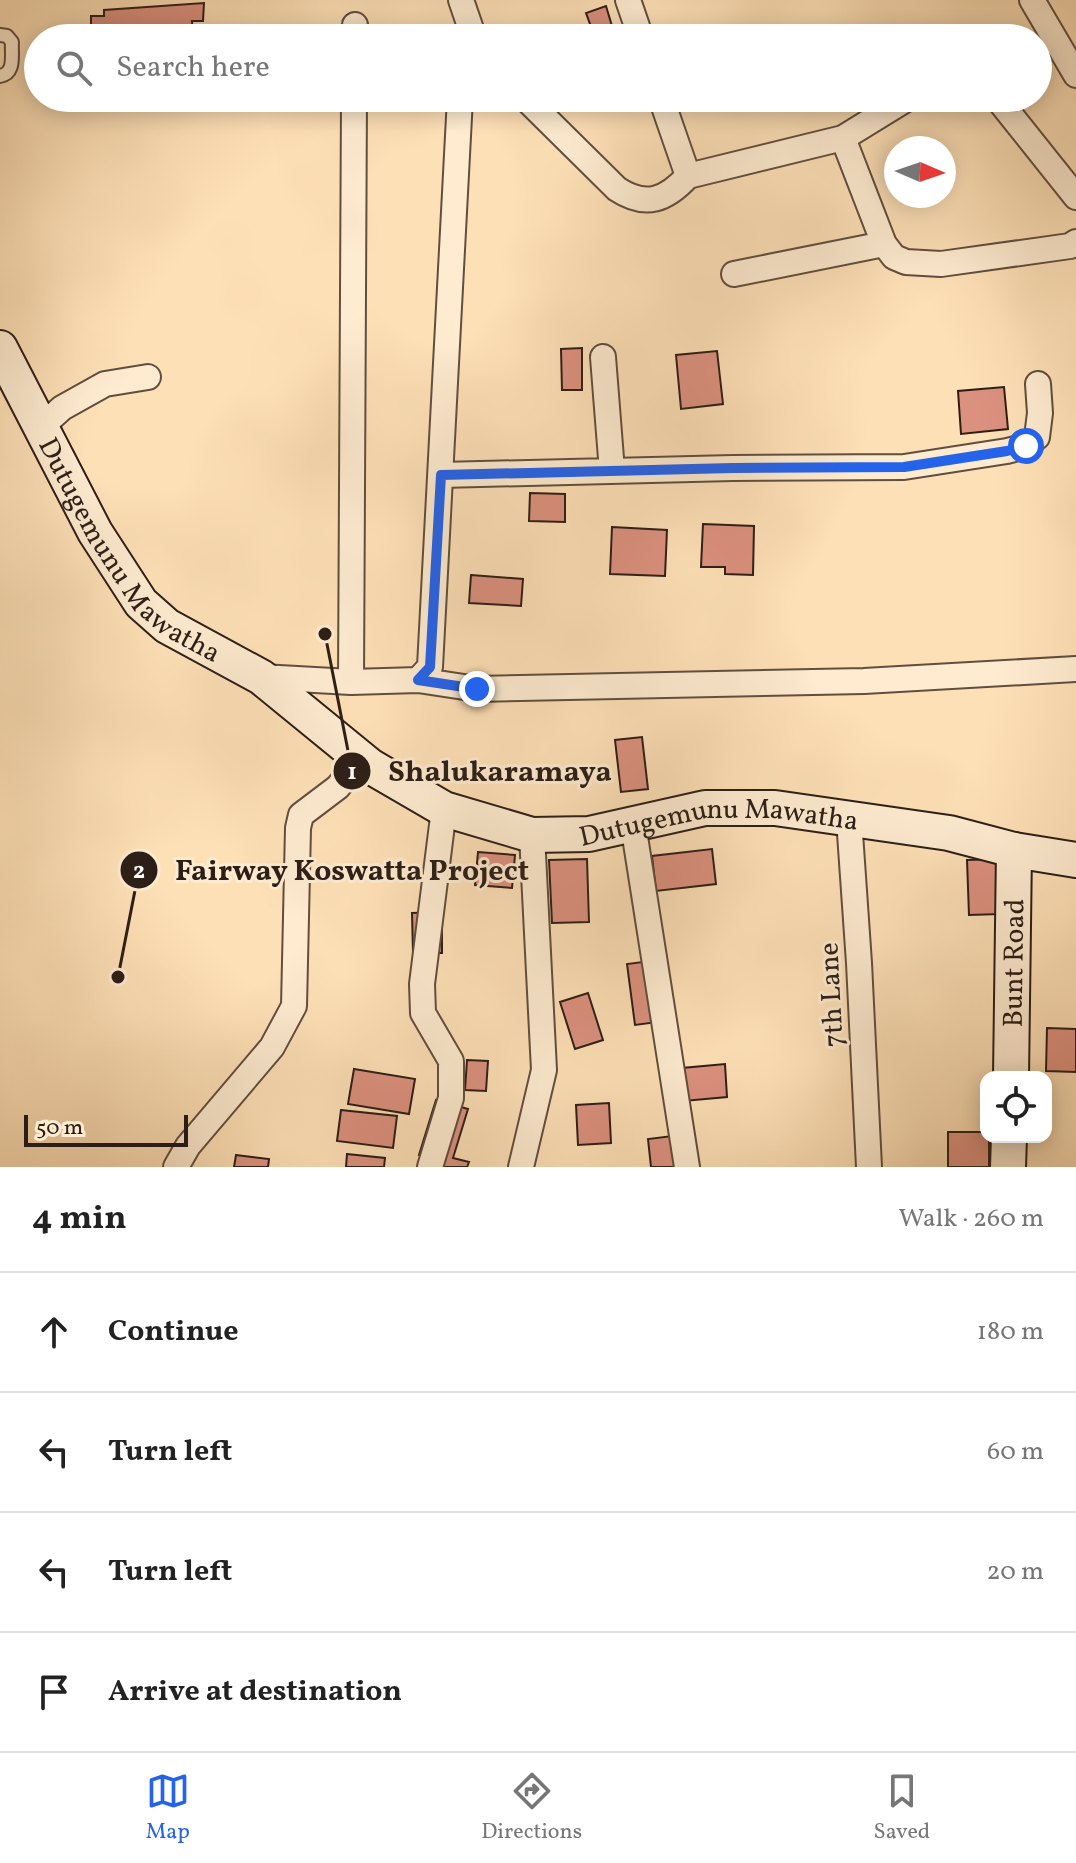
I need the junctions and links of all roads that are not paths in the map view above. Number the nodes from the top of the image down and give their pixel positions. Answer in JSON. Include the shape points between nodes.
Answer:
{"nodes":[{"id":1,"x":461,"y":0,"type":"edge"},
{"id":2,"x":628,"y":0,"type":"edge"},
{"id":3,"x":1032,"y":0,"type":"edge"},
{"id":4,"x":469,"y":24,"type":"edge"},
{"id":5,"x":636,"y":24,"type":"edge"},
{"id":6,"x":1046,"y":24,"type":"edge"},
{"id":7,"x":1052,"y":34,"type":"edge"},
{"id":8,"x":0,"y":35,"type":"edge"},
{"id":9,"x":1076,"y":75,"type":"edge"},
{"id":10,"x":0,"y":76,"type":"edge"},
{"id":11,"x":354,"y":112,"type":"edge"},
{"id":12,"x":459,"y":112,"type":"edge"},
{"id":13,"x":539,"y":112,"type":"edge"},
{"id":14,"x":666,"y":112,"type":"edge"},
{"id":15,"x":885,"y":112,"type":"edge"},
{"id":16,"x":1008,"y":112,"type":"edge"},
{"id":17,"x":843,"y":138,"type":"junction"},
{"id":18,"x":688,"y":176,"type":"junction"},
{"id":19,"x":1076,"y":197,"type":"edge"},
{"id":20,"x":1076,"y":242,"type":"edge"},
{"id":21,"x":884,"y":244,"type":"junction"},
{"id":22,"x":734,"y":274,"type":"dead end"},
{"id":23,"x":0,"y":348,"type":"edge"},
{"id":24,"x":603,"y":357,"type":"dead end"},
{"id":25,"x":148,"y":377,"type":"dead end"},
{"id":26,"x":1038,"y":384,"type":"dead end"},
{"id":27,"x":41,"y":427,"type":"junction"},
{"id":28,"x":612,"y":471,"type":"junction"},
{"id":29,"x":441,"y":475,"type":"junction"},
{"id":30,"x":1076,"y":669,"type":"edge"},
{"id":31,"x":261,"y":677,"type":"junction"},
{"id":32,"x":418,"y":680,"type":"junction"},
{"id":33,"x":351,"y":682,"type":"junction"},
{"id":34,"x":360,"y":758,"type":"junction"},
{"id":35,"x":444,"y":809,"type":"junction"},
{"id":36,"x":849,"y":819,"type":"junction"},
{"id":37,"x":633,"y":824,"type":"junction"},
{"id":38,"x":532,"y":835,"type":"junction"},
{"id":39,"x":1014,"y":850,"type":"junction"},
{"id":40,"x":1076,"y":860,"type":"edge"},
{"id":41,"x":1011,"y":1071,"type":"edge"},
{"id":42,"x":1009,"y":1143,"type":"edge"},
{"id":43,"x":176,"y":1167,"type":"edge"},
{"id":44,"x":430,"y":1167,"type":"edge"},
{"id":45,"x":521,"y":1167,"type":"edge"},
{"id":46,"x":687,"y":1167,"type":"edge"},
{"id":47,"x":869,"y":1167,"type":"edge"},
{"id":48,"x":1008,"y":1167,"type":"edge"}],
"edges":[{"from":1,"to":4,"type":"street"},
{"from":2,"to":5,"type":"street"},
{"from":3,"to":6,"type":"street"},
{"from":7,"to":9,"type":"street"},
{"from":8,"to":10,"type":"lane","via":[[12,42],[11,70]]},
{"from":11,"to":33,"type":"street"},
{"from":12,"to":29,"type":"street"},
{"from":13,"to":18,"type":"street","via":[[627,196],[661,198]]},
{"from":14,"to":18,"type":"street"},
{"from":15,"to":17,"type":"street"},
{"from":16,"to":19,"type":"street"},
{"from":17,"to":18,"type":"street"},
{"from":17,"to":21,"type":"street"},
{"from":20,"to":21,"type":"street","via":[[941,264],[906,262]]},
{"from":21,"to":22,"type":"street"},
{"from":23,"to":27,"type":"street","name":"Dutugemunu Mawatha"},
{"from":24,"to":28,"type":"street"},
{"from":25,"to":27,"type":"street","via":[[105,384],[62,408]]},
{"from":26,"to":28,"type":"street","via":[[1037,437],[1007,451],[904,467]]},
{"from":27,"to":31,"type":"street","name":"Dutugemunu Mawatha","via":[[95,532],[141,603],[167,626]]},
{"from":28,"to":29,"type":"street"},
{"from":29,"to":32,"type":"street","via":[[430,667]]},
{"from":30,"to":32,"type":"street","via":[[864,681],[493,689]]},
{"from":31,"to":33,"type":"street"},
{"from":31,"to":34,"type":"street","name":"Dutugemunu Mawatha"},
{"from":32,"to":33,"type":"street"},
{"from":34,"to":35,"type":"street","name":"Dutugemunu Mawatha"},
{"from":34,"to":43,"type":"street","via":[[338,787],[301,815],[294,1006],[272,1047]]},
{"from":35,"to":38,"type":"street","name":"Dutugemunu Mawatha"},
{"from":35,"to":44,"type":"street","via":[[422,984],[423,1013],[451,1061],[451,1098]]},
{"from":36,"to":37,"type":"street","name":"Dutugemunu Mawatha","via":[[775,808],[705,808]]},
{"from":36,"to":39,"type":"street","name":"Dutugemunu Mawatha","via":[[949,833]]},
{"from":36,"to":47,"type":"street","name":"7th Lane"},
{"from":37,"to":38,"type":"street","name":"Dutugemunu Mawatha","via":[[589,834]]},
{"from":37,"to":46,"type":"street"},
{"from":38,"to":45,"type":"street","via":[[544,1070]]},
{"from":39,"to":40,"type":"street","name":"Dutugemunu Mawatha"},
{"from":39,"to":41,"type":"street","name":"Bunt Road"},
{"from":42,"to":48,"type":"street"}]}
